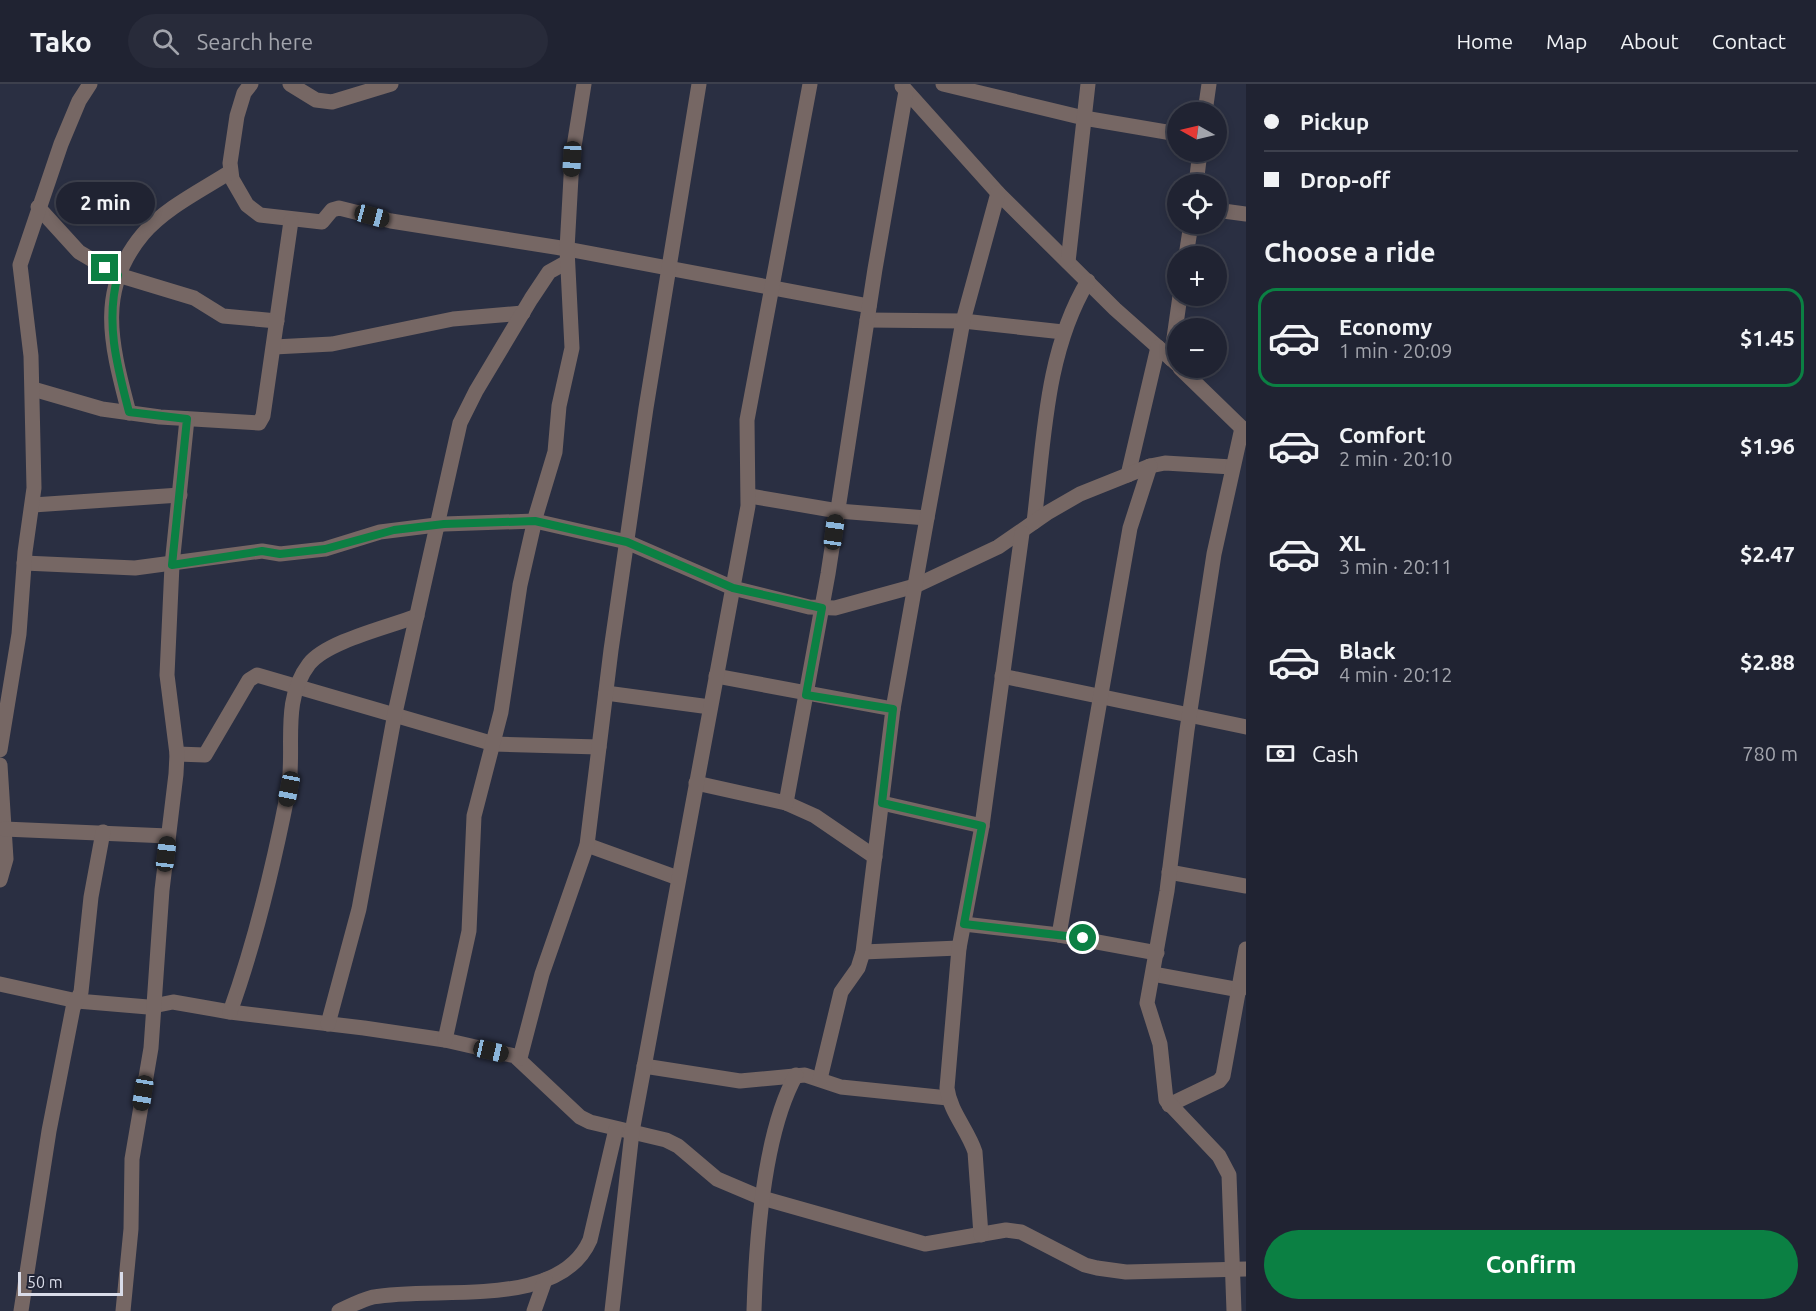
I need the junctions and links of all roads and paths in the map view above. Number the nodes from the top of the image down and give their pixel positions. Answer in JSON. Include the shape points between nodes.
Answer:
{"nodes":[{"id":1,"x":90,"y":84,"type":"edge"},
{"id":2,"x":251,"y":84,"type":"edge"},
{"id":3,"x":290,"y":84,"type":"edge"},
{"id":4,"x":391,"y":84,"type":"edge"},
{"id":5,"x":584,"y":84,"type":"edge"},
{"id":6,"x":699,"y":84,"type":"edge"},
{"id":7,"x":810,"y":84,"type":"edge"},
{"id":8,"x":943,"y":84,"type":"edge"},
{"id":9,"x":1088,"y":84,"type":"edge"},
{"id":10,"x":1209,"y":84,"type":"edge"},
{"id":11,"x":903,"y":88,"type":"edge"},
{"id":12,"x":977,"y":88,"type":"edge"},
{"id":13,"x":1206,"y":102,"type":"edge"},
{"id":14,"x":1084,"y":118,"type":"junction"},
{"id":15,"x":1167,"y":132,"type":"edge"},
{"id":16,"x":230,"y":172,"type":"junction"},
{"id":17,"x":998,"y":193,"type":"junction"},
{"id":18,"x":38,"y":207,"type":"junction"},
{"id":19,"x":1227,"y":211,"type":"edge"},
{"id":20,"x":1246,"y":214,"type":"edge"},
{"id":21,"x":291,"y":220,"type":"junction"},
{"id":22,"x":567,"y":256,"type":"junction"},
{"id":23,"x":1068,"y":262,"type":"junction"},
{"id":24,"x":669,"y":268,"type":"junction"},
{"id":25,"x":118,"y":275,"type":"junction"},
{"id":26,"x":1088,"y":281,"type":"junction"},
{"id":27,"x":773,"y":289,"type":"junction"},
{"id":28,"x":523,"y":313,"type":"junction"},
{"id":29,"x":868,"y":313,"type":"junction"},
{"id":30,"x":278,"y":321,"type":"junction"},
{"id":31,"x":963,"y":321,"type":"junction"},
{"id":32,"x":1063,"y":332,"type":"junction"},
{"id":33,"x":274,"y":347,"type":"junction"},
{"id":34,"x":1158,"y":347,"type":"junction"},
{"id":35,"x":1167,"y":356,"type":"edge"},
{"id":36,"x":1190,"y":378,"type":"edge"},
{"id":37,"x":33,"y":388,"type":"junction"},
{"id":38,"x":129,"y":412,"type":"junction"},
{"id":39,"x":187,"y":419,"type":"junction"},
{"id":40,"x":1244,"y":430,"type":"edge"},
{"id":41,"x":1150,"y":465,"type":"junction"},
{"id":42,"x":1232,"y":467,"type":"junction"},
{"id":43,"x":1128,"y":475,"type":"junction"},
{"id":44,"x":180,"y":495,"type":"junction"},
{"id":45,"x":750,"y":496,"type":"junction"},
{"id":46,"x":33,"y":505,"type":"junction"},
{"id":47,"x":837,"y":511,"type":"junction"},
{"id":48,"x":927,"y":518,"type":"junction"},
{"id":49,"x":535,"y":521,"type":"junction"},
{"id":50,"x":1034,"y":522,"type":"junction"},
{"id":51,"x":438,"y":525,"type":"junction"},
{"id":52,"x":1022,"y":533,"type":"junction"},
{"id":53,"x":627,"y":542,"type":"junction"},
{"id":54,"x":24,"y":563,"type":"junction"},
{"id":55,"x":172,"y":565,"type":"junction"},
{"id":56,"x":915,"y":586,"type":"junction"},
{"id":57,"x":733,"y":588,"type":"junction"},
{"id":58,"x":822,"y":608,"type":"junction"},
{"id":59,"x":417,"y":616,"type":"junction"},
{"id":60,"x":716,"y":676,"type":"junction"},
{"id":61,"x":1002,"y":676,"type":"junction"},
{"id":62,"x":298,"y":686,"type":"junction"},
{"id":63,"x":606,"y":693,"type":"junction"},
{"id":64,"x":806,"y":695,"type":"junction"},
{"id":65,"x":1102,"y":696,"type":"junction"},
{"id":66,"x":710,"y":707,"type":"junction"},
{"id":67,"x":893,"y":709,"type":"junction"},
{"id":68,"x":395,"y":713,"type":"junction"},
{"id":69,"x":1189,"y":716,"type":"junction"},
{"id":70,"x":1246,"y":727,"type":"edge"},
{"id":71,"x":494,"y":744,"type":"junction"},
{"id":72,"x":599,"y":747,"type":"junction"},
{"id":73,"x":0,"y":750,"type":"edge"},
{"id":74,"x":177,"y":754,"type":"junction"},
{"id":75,"x":0,"y":765,"type":"edge"},
{"id":76,"x":696,"y":783,"type":"junction"},
{"id":77,"x":786,"y":803,"type":"junction"},
{"id":78,"x":882,"y":803,"type":"junction"},
{"id":79,"x":982,"y":826,"type":"junction"},
{"id":80,"x":4,"y":829,"type":"junction"},
{"id":81,"x":103,"y":832,"type":"junction"},
{"id":82,"x":168,"y":836,"type":"junction"},
{"id":83,"x":587,"y":845,"type":"junction"},
{"id":84,"x":875,"y":857,"type":"junction"},
{"id":85,"x":1169,"y":872,"type":"junction"},
{"id":86,"x":678,"y":878,"type":"junction"},
{"id":87,"x":0,"y":879,"type":"edge"},
{"id":88,"x":1246,"y":886,"type":"edge"},
{"id":89,"x":964,"y":924,"type":"junction"},
{"id":90,"x":1059,"y":934,"type":"junction"},
{"id":91,"x":959,"y":948,"type":"junction"},
{"id":92,"x":1246,"y":949,"type":"edge"},
{"id":93,"x":863,"y":952,"type":"junction"},
{"id":94,"x":1157,"y":953,"type":"junction"},
{"id":95,"x":1153,"y":974,"type":"junction"},
{"id":96,"x":0,"y":984,"type":"edge"},
{"id":97,"x":1240,"y":990,"type":"junction"},
{"id":98,"x":77,"y":1001,"type":"junction"},
{"id":99,"x":154,"y":1006,"type":"junction"},
{"id":100,"x":230,"y":1012,"type":"junction"},
{"id":101,"x":328,"y":1024,"type":"junction"},
{"id":102,"x":445,"y":1040,"type":"junction"},
{"id":103,"x":520,"y":1058,"type":"junction"},
{"id":104,"x":644,"y":1066,"type":"junction"},
{"id":105,"x":796,"y":1075,"type":"junction"},
{"id":106,"x":820,"y":1079,"type":"junction"},
{"id":107,"x":948,"y":1098,"type":"junction"},
{"id":108,"x":1169,"y":1104,"type":"junction"},
{"id":109,"x":616,"y":1129,"type":"junction"},
{"id":110,"x":632,"y":1132,"type":"junction"},
{"id":111,"x":762,"y":1198,"type":"junction"},
{"id":112,"x":981,"y":1234,"type":"junction"},
{"id":113,"x":1239,"y":1269,"type":"edge"},
{"id":114,"x":545,"y":1280,"type":"junction"},
{"id":115,"x":21,"y":1311,"type":"edge"},
{"id":116,"x":123,"y":1311,"type":"edge"},
{"id":117,"x":339,"y":1311,"type":"edge"},
{"id":118,"x":534,"y":1311,"type":"edge"},
{"id":119,"x":612,"y":1311,"type":"edge"},
{"id":120,"x":754,"y":1311,"type":"edge"},
{"id":121,"x":1233,"y":1311,"type":"edge"}],
"edges":[{"from":1,"to":18,"type":"street","via":[[75,111]]},
{"from":2,"to":16,"type":"street","via":[[237,116]]},
{"from":3,"to":4,"type":"street","via":[[316,100],[332,102]]},
{"from":5,"to":22,"type":"street","via":[[572,159]]},
{"from":6,"to":24,"type":"street"},
{"from":7,"to":27,"type":"street"},
{"from":8,"to":12,"type":"street"},
{"from":9,"to":14,"type":"street"},
{"from":10,"to":13,"type":"street"},
{"from":11,"to":17,"type":"street"},
{"from":11,"to":29,"type":"street"},
{"from":12,"to":14,"type":"street"},
{"from":14,"to":15,"type":"street"},
{"from":14,"to":23,"type":"street"},
{"from":16,"to":21,"type":"street","via":[[254,211],[269,218]]},
{"from":16,"to":25,"type":"street","via":[[154,223]]},
{"from":17,"to":23,"type":"street"},
{"from":17,"to":31,"type":"street"},
{"from":18,"to":25,"type":"street","via":[[79,252]]},
{"from":18,"to":37,"type":"street","via":[[20,265]]},
{"from":19,"to":20,"type":"street"},
{"from":21,"to":22,"type":"street","via":[[322,222],[339,208]]},
{"from":21,"to":30,"type":"street"},
{"from":22,"to":24,"type":"street"},
{"from":22,"to":28,"type":"street","via":[[549,272]]},
{"from":22,"to":49,"type":"street","via":[[572,348],[559,406],[555,452]]},
{"from":23,"to":26,"type":"street"},
{"from":24,"to":27,"type":"street"},
{"from":24,"to":53,"type":"street"},
{"from":25,"to":30,"type":"street","via":[[194,298],[229,318]]},
{"from":25,"to":38,"type":"street","via":[[111,313],[115,358]]},
{"from":26,"to":32,"type":"street"},
{"from":26,"to":34,"type":"street"},
{"from":27,"to":29,"type":"street"},
{"from":27,"to":45,"type":"street","via":[[747,420]]},
{"from":28,"to":33,"type":"street","via":[[453,319],[332,344]]},
{"from":28,"to":51,"type":"street","via":[[463,416]]},
{"from":29,"to":31,"type":"street"},
{"from":29,"to":47,"type":"street"},
{"from":30,"to":33,"type":"street"},
{"from":31,"to":32,"type":"street"},
{"from":31,"to":48,"type":"street"},
{"from":32,"to":50,"type":"street","via":[[1049,399]]},
{"from":33,"to":39,"type":"street","via":[[259,423]]},
{"from":34,"to":35,"type":"street"},
{"from":34,"to":43,"type":"street"},
{"from":36,"to":40,"type":"street"},
{"from":37,"to":38,"type":"street","via":[[102,409]]},
{"from":37,"to":46,"type":"street"},
{"from":38,"to":39,"type":"street"},
{"from":39,"to":44,"type":"street"},
{"from":40,"to":42,"type":"street"},
{"from":41,"to":42,"type":"street"},
{"from":41,"to":43,"type":"street"},
{"from":41,"to":65,"type":"street","via":[[1130,528]]},
{"from":42,"to":69,"type":"street"},
{"from":43,"to":50,"type":"street","via":[[1080,494]]},
{"from":44,"to":46,"type":"street"},
{"from":44,"to":55,"type":"street"},
{"from":45,"to":47,"type":"street"},
{"from":45,"to":57,"type":"street"},
{"from":46,"to":54,"type":"street"},
{"from":47,"to":48,"type":"street"},
{"from":47,"to":58,"type":"street"},
{"from":48,"to":56,"type":"street"},
{"from":49,"to":51,"type":"street"},
{"from":49,"to":53,"type":"street"},
{"from":49,"to":71,"type":"street","via":[[520,585]]},
{"from":50,"to":52,"type":"street"},
{"from":51,"to":55,"type":"street","via":[[380,532],[325,549],[280,554],[262,551]]},
{"from":51,"to":59,"type":"street"},
{"from":52,"to":56,"type":"street"},
{"from":52,"to":61,"type":"street"},
{"from":53,"to":57,"type":"street"},
{"from":53,"to":63,"type":"street"},
{"from":54,"to":55,"type":"street","via":[[123,569]]},
{"from":54,"to":73,"type":"street","via":[[19,634]]},
{"from":55,"to":74,"type":"street","via":[[167,675]]},
{"from":56,"to":58,"type":"street","via":[[841,607]]},
{"from":56,"to":67,"type":"street"},
{"from":57,"to":58,"type":"street"},
{"from":57,"to":60,"type":"street"},
{"from":58,"to":64,"type":"street"},
{"from":59,"to":62,"type":"street","via":[[329,650],[308,666]]},
{"from":59,"to":68,"type":"street"},
{"from":60,"to":64,"type":"street"},
{"from":60,"to":66,"type":"street"},
{"from":61,"to":65,"type":"street"},
{"from":61,"to":79,"type":"street"},
{"from":62,"to":68,"type":"street"},
{"from":62,"to":74,"type":"street","via":[[251,676],[205,755]]},
{"from":62,"to":100,"type":"street","via":[[291,712],[289,789],[270,883]]},
{"from":63,"to":66,"type":"street"},
{"from":63,"to":72,"type":"street"},
{"from":64,"to":67,"type":"street"},
{"from":64,"to":77,"type":"street"},
{"from":65,"to":69,"type":"street"},
{"from":65,"to":90,"type":"street"},
{"from":66,"to":76,"type":"street"},
{"from":67,"to":78,"type":"street"},
{"from":68,"to":71,"type":"street"},
{"from":68,"to":101,"type":"street","via":[[359,909]]},
{"from":69,"to":70,"type":"street"},
{"from":69,"to":85,"type":"street"},
{"from":71,"to":72,"type":"street"},
{"from":71,"to":102,"type":"street","via":[[474,816],[469,931]]},
{"from":72,"to":83,"type":"street"},
{"from":74,"to":82,"type":"street"},
{"from":75,"to":80,"type":"street"},
{"from":76,"to":77,"type":"street"},
{"from":76,"to":86,"type":"street"},
{"from":77,"to":84,"type":"street","via":[[814,816]]},
{"from":78,"to":79,"type":"street"},
{"from":78,"to":84,"type":"street"},
{"from":79,"to":89,"type":"street"},
{"from":80,"to":81,"type":"street"},
{"from":80,"to":87,"type":"street","via":[[6,860]]},
{"from":81,"to":82,"type":"street"},
{"from":81,"to":98,"type":"street"},
{"from":82,"to":99,"type":"street"},
{"from":83,"to":86,"type":"street"},
{"from":83,"to":103,"type":"street","via":[[542,974]]},
{"from":84,"to":93,"type":"street"},
{"from":85,"to":88,"type":"street"},
{"from":85,"to":94,"type":"street"},
{"from":86,"to":104,"type":"street"},
{"from":89,"to":90,"type":"street"},
{"from":89,"to":91,"type":"street"},
{"from":90,"to":94,"type":"street"},
{"from":91,"to":93,"type":"street"},
{"from":91,"to":107,"type":"street"},
{"from":92,"to":97,"type":"street"},
{"from":93,"to":106,"type":"street","via":[[858,968],[841,992]]},
{"from":94,"to":95,"type":"street"},
{"from":95,"to":97,"type":"street"},
{"from":95,"to":108,"type":"street","via":[[1147,1003],[1160,1044],[1162,1087]]},
{"from":96,"to":98,"type":"street"},
{"from":97,"to":108,"type":"street","via":[[1222,1079]]},
{"from":98,"to":99,"type":"street"},
{"from":98,"to":115,"type":"street","via":[[49,1131]]},
{"from":99,"to":100,"type":"street","via":[[173,1002]]},
{"from":99,"to":116,"type":"street","via":[[151,1048],[132,1159],[131,1230]]},
{"from":100,"to":101,"type":"street"},
{"from":101,"to":102,"type":"street"},
{"from":102,"to":103,"type":"street"},
{"from":103,"to":109,"type":"street","via":[[580,1117]]},
{"from":104,"to":105,"type":"street","via":[[740,1081]]},
{"from":104,"to":110,"type":"street"},
{"from":105,"to":106,"type":"street"},
{"from":105,"to":111,"type":"street","via":[[781,1109]]},
{"from":106,"to":107,"type":"street","via":[[842,1087]]},
{"from":107,"to":112,"type":"street","via":[[975,1152]]},
{"from":108,"to":113,"type":"street","via":[[1226,1166]]},
{"from":109,"to":110,"type":"street"},
{"from":109,"to":114,"type":"street","via":[[584,1255],[572,1267]]},
{"from":110,"to":111,"type":"street","via":[[678,1146],[717,1179]]},
{"from":110,"to":119,"type":"street"},
{"from":111,"to":112,"type":"street","via":[[925,1244]]},
{"from":111,"to":120,"type":"street"},
{"from":112,"to":113,"type":"street","via":[[1021,1232],[1085,1265],[1111,1270]]},
{"from":113,"to":121,"type":"street"},
{"from":114,"to":117,"type":"street","via":[[518,1287],[382,1296]]},
{"from":114,"to":118,"type":"street"}]}
